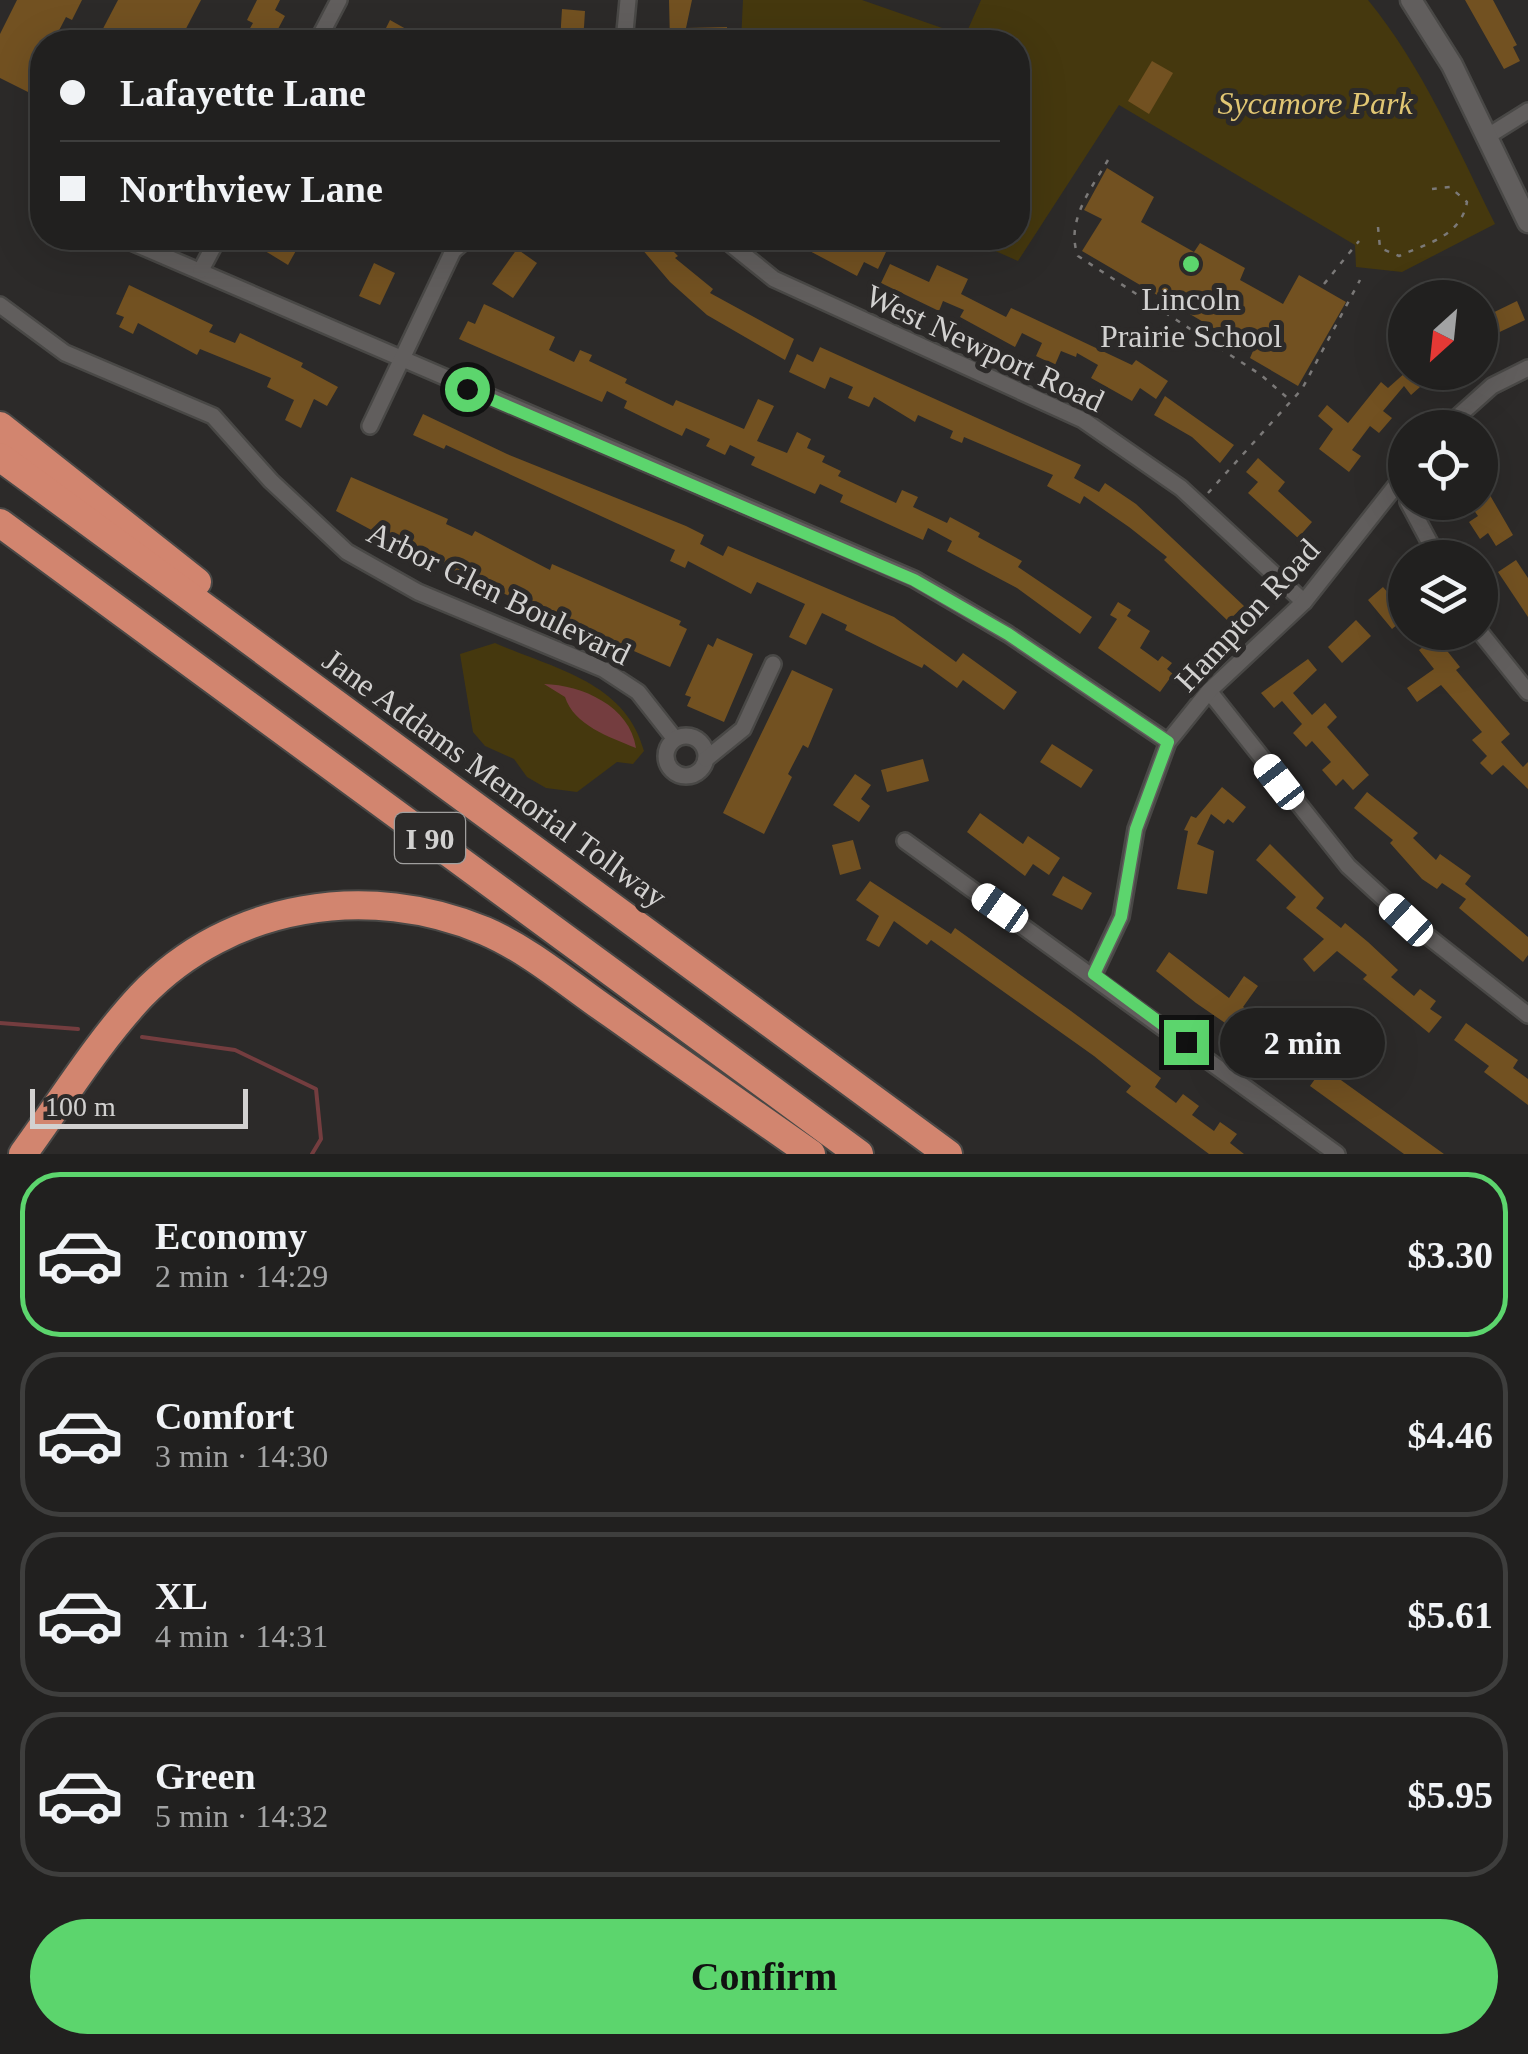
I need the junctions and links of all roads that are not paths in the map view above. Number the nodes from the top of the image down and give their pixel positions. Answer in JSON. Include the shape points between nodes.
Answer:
{"nodes":[{"id":1,"x":339,"y":0,"type":"edge"},
{"id":2,"x":628,"y":0,"type":"edge"},
{"id":3,"x":1411,"y":0,"type":"edge"},
{"id":4,"x":323,"y":30,"type":"edge"},
{"id":5,"x":625,"y":30,"type":"edge"},
{"id":6,"x":1528,"y":111,"type":"edge"},
{"id":7,"x":1488,"y":136,"type":"junction"},
{"id":8,"x":1528,"y":222,"type":"edge"},
{"id":9,"x":152,"y":250,"type":"edge"},
{"id":10,"x":212,"y":250,"type":"edge"},
{"id":11,"x":455,"y":250,"type":"edge"},
{"id":12,"x":738,"y":250,"type":"edge"},
{"id":13,"x":201,"y":270,"type":"junction"},
{"id":14,"x":0,"y":305,"type":"edge"},
{"id":15,"x":398,"y":360,"type":"junction"},
{"id":16,"x":1528,"y":368,"type":"edge"},
{"id":17,"x":1465,"y":410,"type":"edge"},
{"id":18,"x":0,"y":426,"type":"edge"},
{"id":19,"x":370,"y":426,"type":"dead end"},
{"id":20,"x":0,"y":457,"type":"edge"},
{"id":21,"x":1388,"y":507,"type":"edge"},
{"id":22,"x":0,"y":523,"type":"edge"},
{"id":23,"x":1304,"y":602,"type":"junction"},
{"id":24,"x":1494,"y":650,"type":"edge"},
{"id":25,"x":773,"y":664,"type":"dead end"},
{"id":26,"x":293,"y":672,"type":"junction"},
{"id":27,"x":1209,"y":692,"type":"junction"},
{"id":28,"x":1528,"y":692,"type":"edge"},
{"id":29,"x":675,"y":739,"type":"junction"},
{"id":30,"x":1168,"y":742,"type":"junction"},
{"id":31,"x":706,"y":759,"type":"junction"},
{"id":32,"x":905,"y":841,"type":"dead end"},
{"id":33,"x":1094,"y":974,"type":"junction"},
{"id":34,"x":1528,"y":1015,"type":"edge"},
{"id":35,"x":23,"y":1154,"type":"edge"},
{"id":36,"x":811,"y":1154,"type":"edge"},
{"id":37,"x":859,"y":1154,"type":"edge"},
{"id":38,"x":948,"y":1154,"type":"edge"},
{"id":39,"x":1337,"y":1154,"type":"edge"}],
"edges":[{"from":1,"to":4,"type":"street"},
{"from":2,"to":5,"type":"street"},
{"from":3,"to":7,"type":"street"},
{"from":6,"to":7,"type":"street"},
{"from":7,"to":8,"type":"street"},
{"from":9,"to":13,"type":"street"},
{"from":10,"to":13,"type":"street"},
{"from":11,"to":15,"type":"street"},
{"from":12,"to":23,"type":"street","name":"West Newport Road","via":[[774,279],[1083,420],[1199,503]]},
{"from":13,"to":15,"type":"street"},
{"from":14,"to":29,"type":"street","name":"Arbor Glen Boulevard","via":[[65,353],[213,416],[347,552],[418,592],[603,669],[638,692]]},
{"from":15,"to":19,"type":"street"},
{"from":15,"to":30,"type":"street","via":[[914,580],[1008,634]]},
{"from":16,"to":17,"type":"street","via":[[1492,386]]},
{"from":18,"to":26,"type":"highway","via":[[179,565]]},
{"from":20,"to":26,"type":"highway","name":"Jane Addams Memorial Tollway","number":"I 90"},
{"from":21,"to":23,"type":"street","name":"Hampton Road"},
{"from":22,"to":37,"type":"highway","number":"I 90"},
{"from":23,"to":27,"type":"street","name":"Hampton Road"},
{"from":24,"to":28,"type":"street"},
{"from":25,"to":31,"type":"street","via":[[743,729]]},
{"from":26,"to":38,"type":"highway","name":"Jane Addams Memorial Tollway","number":"I 90"},
{"from":27,"to":30,"type":"street","name":"Hampton Road"},
{"from":27,"to":34,"type":"street","via":[[1348,866]]},
{"from":29,"to":31,"type":"street","name":"Arbor Glen Boulevard","via":[[695,738]]},
{"from":29,"to":31,"type":"street","name":"Arbor Glen Boulevard","via":[[666,756],[674,772],[694,774]]},
{"from":30,"to":33,"type":"street","name":"Hampton Road","via":[[1136,829],[1121,917]]},
{"from":32,"to":33,"type":"street"},
{"from":33,"to":39,"type":"street"},
{"from":35,"to":36,"type":"highway","via":[[142,995],[193,953],[255,922],[348,904],[435,914],[506,942]]}]}
